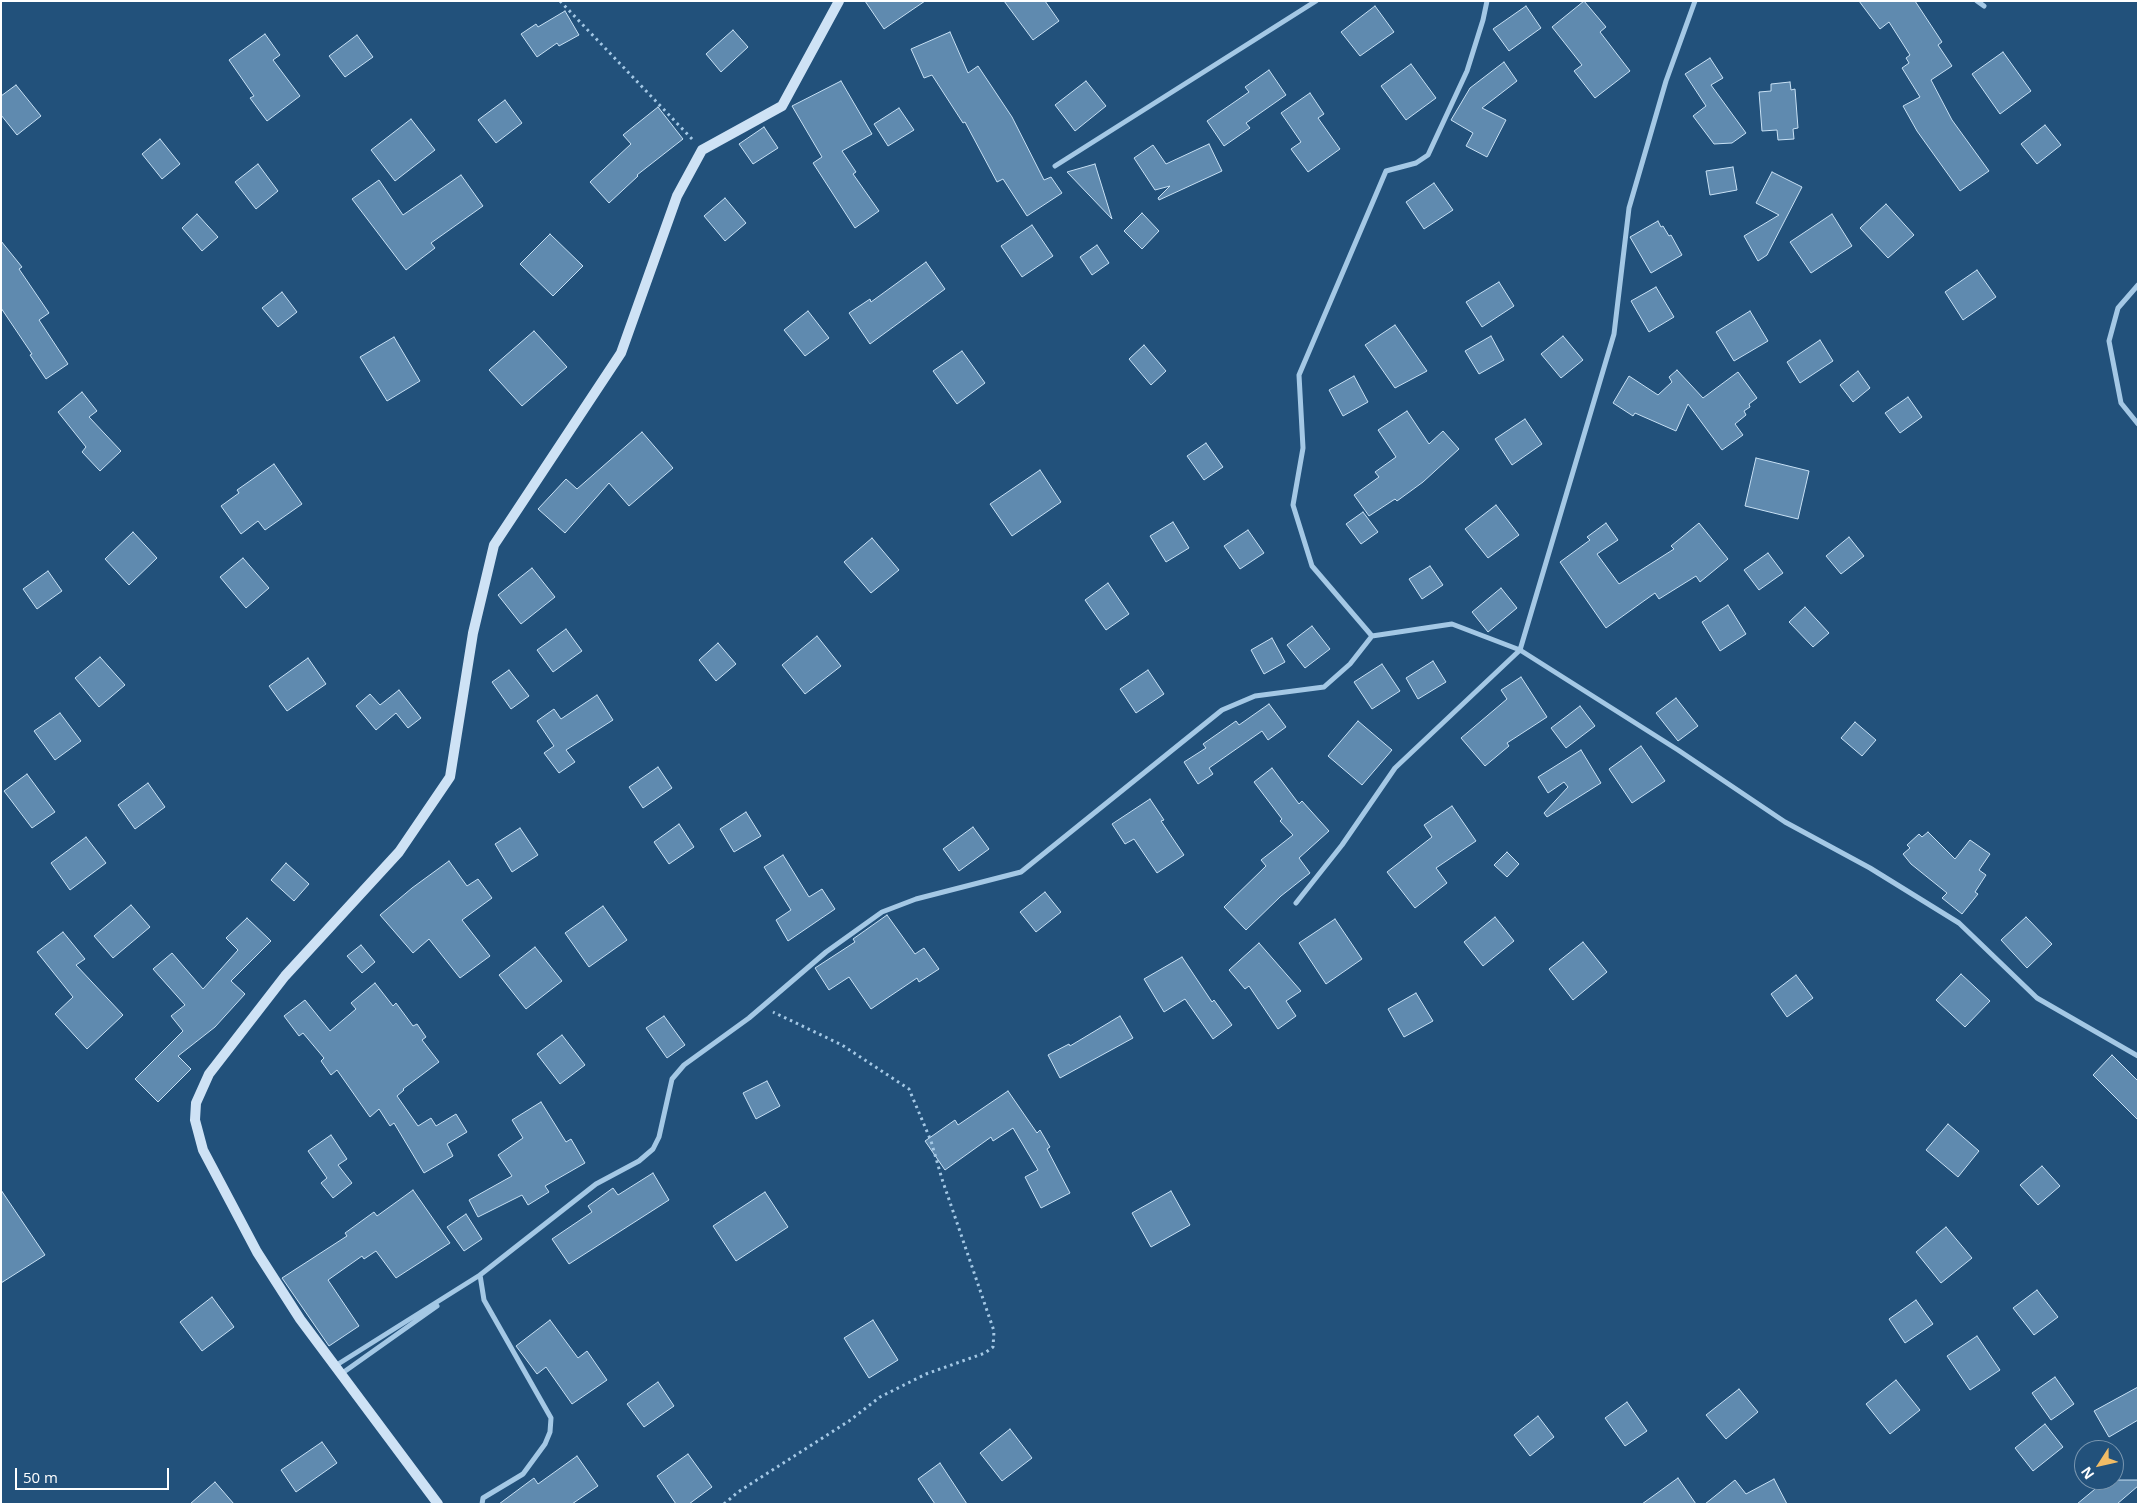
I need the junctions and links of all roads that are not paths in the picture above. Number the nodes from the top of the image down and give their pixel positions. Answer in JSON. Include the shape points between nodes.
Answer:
{"nodes":[{"id":1,"x":839,"y":1,"type":"edge"},
{"id":2,"x":1316,"y":1,"type":"edge"},
{"id":3,"x":1487,"y":1,"type":"edge"},
{"id":4,"x":1695,"y":1,"type":"edge"},
{"id":5,"x":1977,"y":1,"type":"edge"},
{"id":6,"x":1984,"y":6,"type":"dead end"},
{"id":7,"x":1055,"y":166,"type":"dead end"},
{"id":8,"x":2138,"y":285,"type":"edge"},
{"id":9,"x":2138,"y":424,"type":"edge"},
{"id":10,"x":1372,"y":636,"type":"junction"},
{"id":11,"x":1520,"y":650,"type":"junction"},
{"id":12,"x":1296,"y":903,"type":"dead end"},
{"id":13,"x":2138,"y":1056,"type":"edge"},
{"id":14,"x":480,"y":1275,"type":"junction"},
{"id":15,"x":338,"y":1370,"type":"junction"},
{"id":16,"x":438,"y":1504,"type":"edge"},
{"id":17,"x":482,"y":1504,"type":"edge"}],
"edges":[{"from":1,"to":15,"type":"main road","via":[[782,106],[702,150],[677,196],[622,353],[494,545],[473,633],[450,776],[399,852],[285,976],[209,1074],[196,1103],[196,1120],[203,1150],[258,1252],[300,1319]]},
{"from":2,"to":7,"type":"street"},
{"from":3,"to":10,"type":"street","via":[[1467,71],[1428,156],[1416,163],[1386,171],[1299,375],[1303,448],[1293,505],[1312,566]]},
{"from":4,"to":11,"type":"street","via":[[1666,81],[1629,208],[1614,334]]},
{"from":5,"to":6,"type":"street"},
{"from":8,"to":9,"type":"street","via":[[2118,308],[2109,341],[2121,403]]},
{"from":10,"to":11,"type":"street","via":[[1452,624]]},
{"from":10,"to":14,"type":"street","via":[[1350,664],[1324,687],[1255,696],[1222,710],[1021,872],[916,899],[882,912],[826,952],[763,1007],[684,1065],[672,1079],[659,1137],[653,1149],[596,1184]]},
{"from":11,"to":12,"type":"street","via":[[1396,768],[1342,846]]},
{"from":11,"to":13,"type":"street","via":[[1784,822],[1870,868],[1959,923],[2037,998]]},
{"from":14,"to":15,"type":"street"},
{"from":14,"to":15,"type":"street"},
{"from":14,"to":17,"type":"street","via":[[484,1300],[551,1418],[545,1444],[523,1474],[483,1498]]},
{"from":15,"to":16,"type":"main road"}]}
